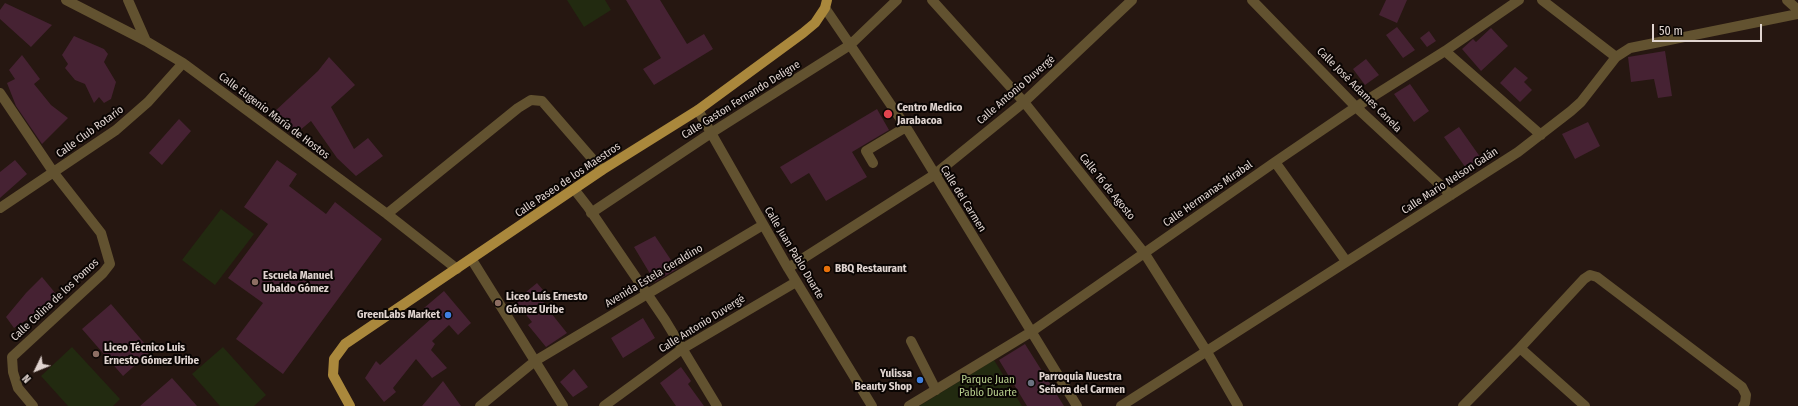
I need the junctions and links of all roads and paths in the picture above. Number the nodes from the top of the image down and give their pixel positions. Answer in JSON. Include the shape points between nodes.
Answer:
{"nodes":[{"id":1,"x":66,"y":0,"type":"edge"},
{"id":2,"x":128,"y":0,"type":"edge"},
{"id":3,"x":897,"y":0,"type":"edge"},
{"id":4,"x":932,"y":0,"type":"edge"},
{"id":5,"x":1132,"y":0,"type":"edge"},
{"id":6,"x":1252,"y":0,"type":"edge"},
{"id":7,"x":1519,"y":0,"type":"edge"},
{"id":8,"x":1542,"y":0,"type":"edge"},
{"id":9,"x":1787,"y":0,"type":"edge"},
{"id":10,"x":826,"y":4,"type":"edge"},
{"id":11,"x":1798,"y":10,"type":"edge"},
{"id":12,"x":1798,"y":14,"type":"edge"},
{"id":13,"x":146,"y":41,"type":"junction"},
{"id":14,"x":850,"y":46,"type":"junction"},
{"id":15,"x":1445,"y":51,"type":"junction"},
{"id":16,"x":1616,"y":58,"type":"junction"},
{"id":17,"x":183,"y":63,"type":"junction"},
{"id":18,"x":0,"y":93,"type":"edge"},
{"id":19,"x":1024,"y":102,"type":"junction"},
{"id":20,"x":1356,"y":107,"type":"junction"},
{"id":21,"x":698,"y":110,"type":"junction"},
{"id":22,"x":906,"y":127,"type":"junction"},
{"id":23,"x":711,"y":133,"type":"junction"},
{"id":24,"x":1541,"y":135,"type":"junction"},
{"id":25,"x":1275,"y":162,"type":"junction"},
{"id":26,"x":874,"y":163,"type":"dead end"},
{"id":27,"x":602,"y":170,"type":"junction"},
{"id":28,"x":54,"y":173,"type":"junction"},
{"id":29,"x":934,"y":175,"type":"junction"},
{"id":30,"x":574,"y":189,"type":"junction"},
{"id":31,"x":1451,"y":195,"type":"junction"},
{"id":32,"x":0,"y":208,"type":"edge"},
{"id":33,"x":591,"y":213,"type":"junction"},
{"id":34,"x":387,"y":214,"type":"junction"},
{"id":35,"x":763,"y":225,"type":"junction"},
{"id":36,"x":1145,"y":254,"type":"junction"},
{"id":37,"x":472,"y":260,"type":"junction"},
{"id":38,"x":1346,"y":261,"type":"junction"},
{"id":39,"x":788,"y":268,"type":"junction"},
{"id":40,"x":457,"y":269,"type":"junction"},
{"id":41,"x":796,"y":282,"type":"junction"},
{"id":42,"x":647,"y":295,"type":"junction"},
{"id":43,"x":1031,"y":332,"type":"junction"},
{"id":44,"x":911,"y":341,"type":"dead end"},
{"id":45,"x":1520,"y":348,"type":"junction"},
{"id":46,"x":682,"y":349,"type":"junction"},
{"id":47,"x":1207,"y":352,"type":"junction"},
{"id":48,"x":535,"y":361,"type":"junction"},
{"id":49,"x":936,"y":390,"type":"junction"},
{"id":50,"x":33,"y":406,"type":"edge"},
{"id":51,"x":350,"y":406,"type":"edge"},
{"id":52,"x":480,"y":406,"type":"edge"},
{"id":53,"x":563,"y":406,"type":"edge"},
{"id":54,"x":604,"y":406,"type":"edge"},
{"id":55,"x":717,"y":406,"type":"edge"},
{"id":56,"x":872,"y":406,"type":"edge"},
{"id":57,"x":909,"y":406,"type":"edge"},
{"id":58,"x":1077,"y":406,"type":"edge"},
{"id":59,"x":1121,"y":406,"type":"edge"},
{"id":60,"x":1238,"y":406,"type":"edge"},
{"id":61,"x":1463,"y":406,"type":"edge"},
{"id":62,"x":1585,"y":406,"type":"edge"},
{"id":63,"x":1743,"y":406,"type":"edge"}],
"edges":[{"from":1,"to":13,"type":"street","name":"Calle Eugenio María de Hostos"},
{"from":2,"to":13,"type":"street"},
{"from":3,"to":14,"type":"street","name":"Calle Gaston Fernando Deligne"},
{"from":4,"to":19,"type":"street","name":"Calle 16 de Agosto"},
{"from":5,"to":19,"type":"street","name":"Calle Antonio Duvergé"},
{"from":6,"to":20,"type":"street","name":"Calle José Adames Canela"},
{"from":7,"to":15,"type":"street","name":"Calle Hermanas Mirabal"},
{"from":8,"to":16,"type":"street"},
{"from":9,"to":11,"type":"street"},
{"from":10,"to":14,"type":"street","name":"Calle del Carmen"},
{"from":10,"to":21,"type":"main road","name":"Calle Paseo de los Maestros","via":[[815,23],[803,33]]},
{"from":12,"to":16,"type":"street","name":"Calle Mario Nelson Galán","via":[[1635,46]]},
{"from":13,"to":17,"type":"street","name":"Calle Eugenio María de Hostos"},
{"from":14,"to":22,"type":"street","name":"Calle del Carmen"},
{"from":14,"to":23,"type":"street","name":"Calle Gaston Fernando Deligne"},
{"from":15,"to":20,"type":"street","name":"Calle Hermanas Mirabal"},
{"from":15,"to":24,"type":"street"},
{"from":16,"to":24,"type":"street","name":"Calle Mario Nelson Galán","via":[[1581,102],[1560,122]]},
{"from":17,"to":28,"type":"street","name":"Calle Club Rotario","via":[[148,102],[116,130]]},
{"from":17,"to":34,"type":"street","name":"Calle Eugenio María de Hostos"},
{"from":18,"to":28,"type":"street","name":"Calle Colina de los Pomos"},
{"from":19,"to":29,"type":"street","name":"Calle Antonio Duvergé"},
{"from":19,"to":36,"type":"street","name":"Calle 16 de Agosto"},
{"from":20,"to":25,"type":"street","name":"Calle Hermanas Mirabal"},
{"from":20,"to":31,"type":"street","name":"Calle José Adames Canela"},
{"from":21,"to":23,"type":"street","name":"Calle Juan Pablo Duarte"},
{"from":21,"to":27,"type":"main road","name":"Calle Paseo de los Maestros"},
{"from":22,"to":26,"type":"street","via":[[866,151]]},
{"from":22,"to":29,"type":"street","name":"Calle del Carmen"},
{"from":23,"to":33,"type":"street","name":"Calle Gaston Fernando Deligne"},
{"from":23,"to":35,"type":"street","name":"Calle Juan Pablo Duarte"},
{"from":24,"to":31,"type":"street","name":"Calle Mario Nelson Galán"},
{"from":25,"to":36,"type":"street","name":"Calle Hermanas Mirabal"},
{"from":25,"to":38,"type":"street"},
{"from":27,"to":30,"type":"main road","name":"Calle Paseo de los Maestros"},
{"from":27,"to":34,"type":"street","via":[[542,101],[530,100]]},
{"from":28,"to":32,"type":"street","name":"Calle Club Rotario"},
{"from":28,"to":50,"type":"street","name":"Calle Colina de los Pomos","via":[[101,233],[110,264],[103,274],[12,357],[18,388]]},
{"from":29,"to":39,"type":"street","name":"Calle Antonio Duvergé"},
{"from":29,"to":43,"type":"street","name":"Calle del Carmen"},
{"from":30,"to":33,"type":"street"},
{"from":30,"to":37,"type":"main road","name":"Calle Paseo de los Maestros"},
{"from":31,"to":38,"type":"street","name":"Calle Mario Nelson Galán"},
{"from":33,"to":42,"type":"street"},
{"from":34,"to":40,"type":"street","name":"Calle Eugenio María de Hostos"},
{"from":35,"to":39,"type":"street","name":"Calle Juan Pablo Duarte"},
{"from":35,"to":42,"type":"street","name":"Avenida Estela Geraldino"},
{"from":36,"to":43,"type":"street","name":"Calle Hermanas Mirabal"},
{"from":36,"to":47,"type":"street","name":"Calle 16 de Agosto"},
{"from":37,"to":40,"type":"main road","name":"Calle Paseo de los Maestros"},
{"from":37,"to":48,"type":"street"},
{"from":38,"to":47,"type":"street","name":"Calle Mario Nelson Galán"},
{"from":39,"to":41,"type":"street","name":"Calle Juan Pablo Duarte"},
{"from":40,"to":51,"type":"main road","name":"Calle Paseo de los Maestros","via":[[345,344],[334,359],[333,375]]},
{"from":41,"to":46,"type":"street","name":"Calle Antonio Duvergé"},
{"from":41,"to":56,"type":"street","name":"Calle Juan Pablo Duarte"},
{"from":42,"to":46,"type":"street"},
{"from":42,"to":48,"type":"street","name":"Avenida Estela Geraldino"},
{"from":43,"to":49,"type":"street","name":"Calle Hermanas Mirabal"},
{"from":43,"to":58,"type":"street","name":"Calle del Carmen"},
{"from":44,"to":49,"type":"street"},
{"from":45,"to":61,"type":"street"},
{"from":45,"to":62,"type":"street"},
{"from":45,"to":63,"type":"street","via":[[1584,278],[1590,275],[1597,277],[1742,387],[1746,395]]},
{"from":46,"to":54,"type":"street","name":"Calle Antonio Duvergé"},
{"from":46,"to":55,"type":"street"},
{"from":47,"to":59,"type":"street","name":"Calle Mario Nelson Galán"},
{"from":47,"to":60,"type":"street","name":"Calle 16 de Agosto"},
{"from":48,"to":52,"type":"street","name":"Avenida Estela Geraldino"},
{"from":48,"to":53,"type":"street"},
{"from":49,"to":57,"type":"street","name":"Calle Hermanas Mirabal"}]}
